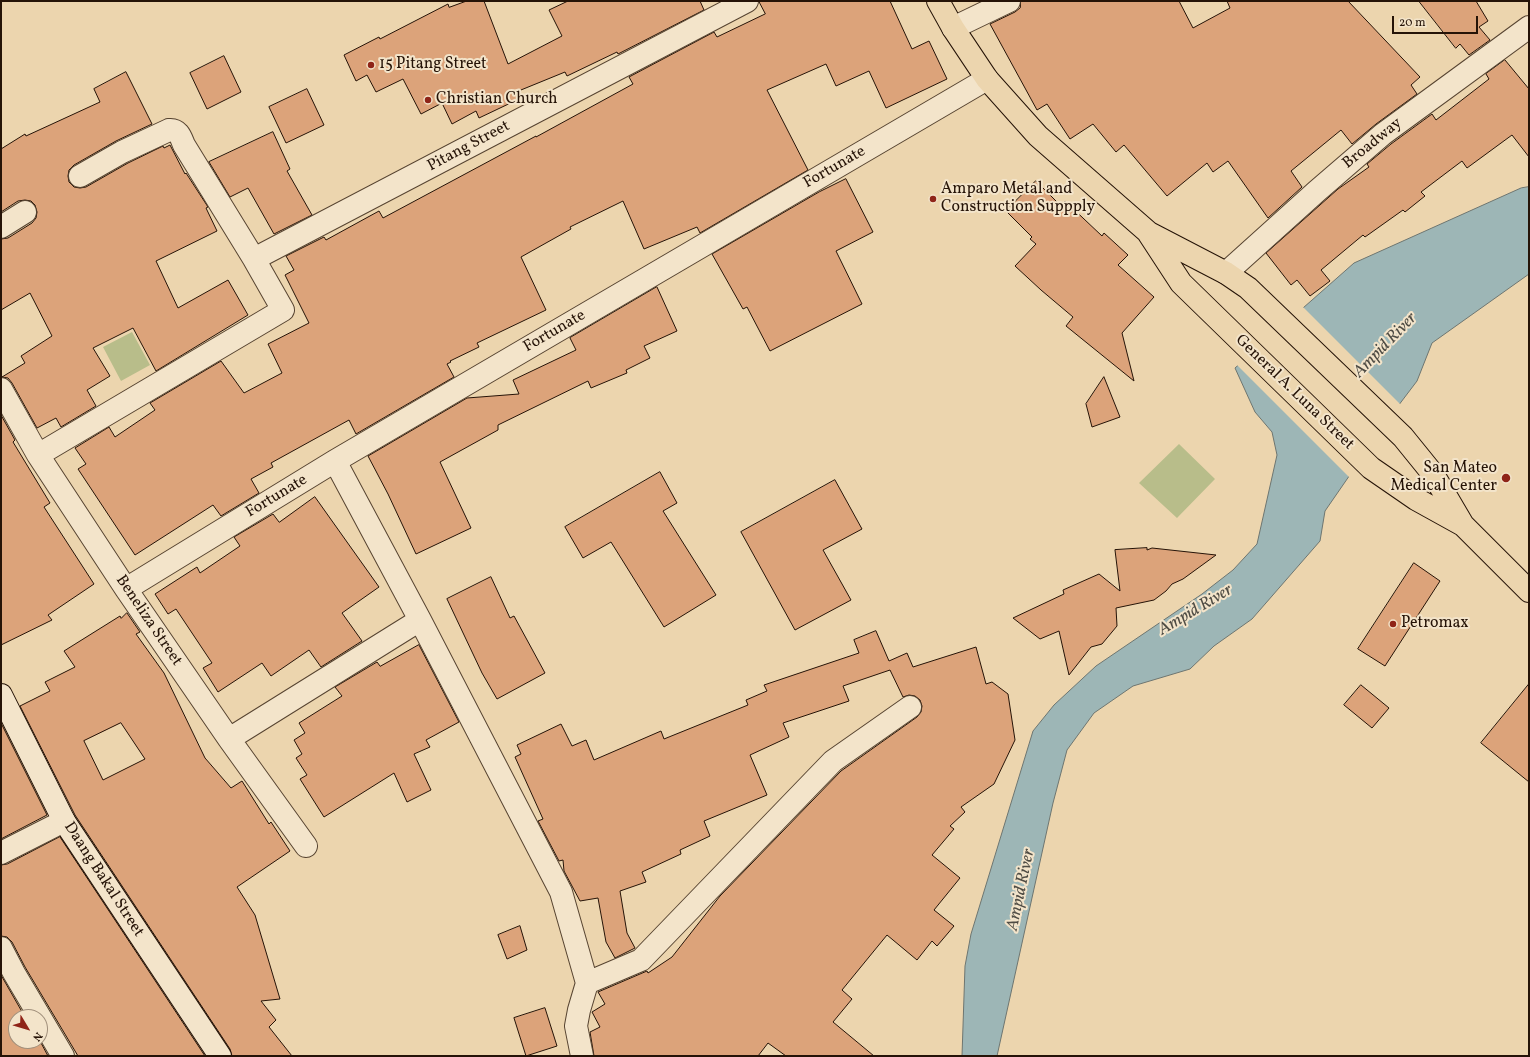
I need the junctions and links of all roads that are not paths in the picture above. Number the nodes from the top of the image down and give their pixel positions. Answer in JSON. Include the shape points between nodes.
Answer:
{"nodes":[{"id":1,"x":747,"y":1,"type":"edge"},
{"id":2,"x":938,"y":1,"type":"edge"},
{"id":3,"x":1009,"y":1,"type":"edge"},
{"id":4,"x":1529,"y":27,"type":"edge"},
{"id":5,"x":954,"y":28,"type":"junction"},
{"id":6,"x":987,"y":79,"type":"junction"},
{"id":7,"x":80,"y":176,"type":"dead end"},
{"id":8,"x":26,"y":212,"type":"dead end"},
{"id":9,"x":1,"y":227,"type":"edge"},
{"id":10,"x":1149,"y":233,"type":"junction"},
{"id":11,"x":254,"y":259,"type":"junction"},
{"id":12,"x":1226,"y":272,"type":"junction"},
{"id":13,"x":1,"y":389,"type":"edge"},
{"id":14,"x":38,"y":455,"type":"junction"},
{"id":15,"x":335,"y":461,"type":"junction"},
{"id":16,"x":1463,"y":525,"type":"junction"},
{"id":17,"x":126,"y":589,"type":"junction"},
{"id":18,"x":1529,"y":591,"type":"edge"},
{"id":19,"x":420,"y":620,"type":"junction"},
{"id":20,"x":1,"y":695,"type":"edge"},
{"id":21,"x":910,"y":707,"type":"dead end"},
{"id":22,"x":229,"y":739,"type":"junction"},
{"id":23,"x":64,"y":821,"type":"junction"},
{"id":24,"x":306,"y":846,"type":"dead end"},
{"id":25,"x":1,"y":853,"type":"edge"},
{"id":26,"x":1,"y":948,"type":"edge"},
{"id":27,"x":7,"y":979,"type":"edge"},
{"id":28,"x":587,"y":983,"type":"junction"},
{"id":29,"x":33,"y":1009,"type":"edge"},
{"id":30,"x":48,"y":1031,"type":"edge"},
{"id":31,"x":63,"y":1056,"type":"edge"},
{"id":32,"x":220,"y":1056,"type":"edge"},
{"id":33,"x":582,"y":1056,"type":"edge"}],
"edges":[{"from":1,"to":11,"type":"street","name":"Pitang Street"},
{"from":2,"to":5,"type":"main road","name":"General A. Luna Street"},
{"from":3,"to":5,"type":"street"},
{"from":4,"to":12,"type":"street","name":"Broadway","via":[[1383,134]]},
{"from":5,"to":6,"type":"main road","name":"General A. Luna Street"},
{"from":6,"to":10,"type":"main road","name":"General A. Luna Street","via":[[1038,136]]},
{"from":6,"to":15,"type":"street","name":"Fortunate"},
{"from":7,"to":11,"type":"street","via":[[122,152],[169,130],[175,130]]},
{"from":8,"to":9,"type":"street"},
{"from":10,"to":12,"type":"main road","name":"General A. Luna Street"},
{"from":10,"to":16,"type":"main road","name":"General A. Luna Street","via":[[1181,284],[1371,468],[1416,499]]},
{"from":11,"to":14,"type":"street","via":[[283,310]]},
{"from":12,"to":16,"type":"main road","name":"General A. Luna Street","via":[[1248,288],[1403,437],[1433,474]]},
{"from":13,"to":14,"type":"street","name":"Beneliza Street"},
{"from":14,"to":17,"type":"street","name":"Beneliza Street"},
{"from":15,"to":17,"type":"street","name":"Fortunate"},
{"from":15,"to":19,"type":"street"},
{"from":16,"to":18,"type":"main road","name":"General A. Luna Street"},
{"from":17,"to":22,"type":"street","name":"Beneliza Street"},
{"from":19,"to":22,"type":"street"},
{"from":19,"to":28,"type":"street","via":[[561,892]]},
{"from":20,"to":23,"type":"street","name":"Daang Bakal Street"},
{"from":21,"to":28,"type":"street","via":[[833,762],[642,960]]},
{"from":22,"to":24,"type":"street","name":"Beneliza Street"},
{"from":23,"to":25,"type":"street"},
{"from":23,"to":32,"type":"street","name":"Daang Bakal Street"},
{"from":26,"to":27,"type":"street"},
{"from":27,"to":29,"type":"street"},
{"from":28,"to":33,"type":"street","via":[[578,1010],[576,1026]]},
{"from":30,"to":31,"type":"street"}]}
